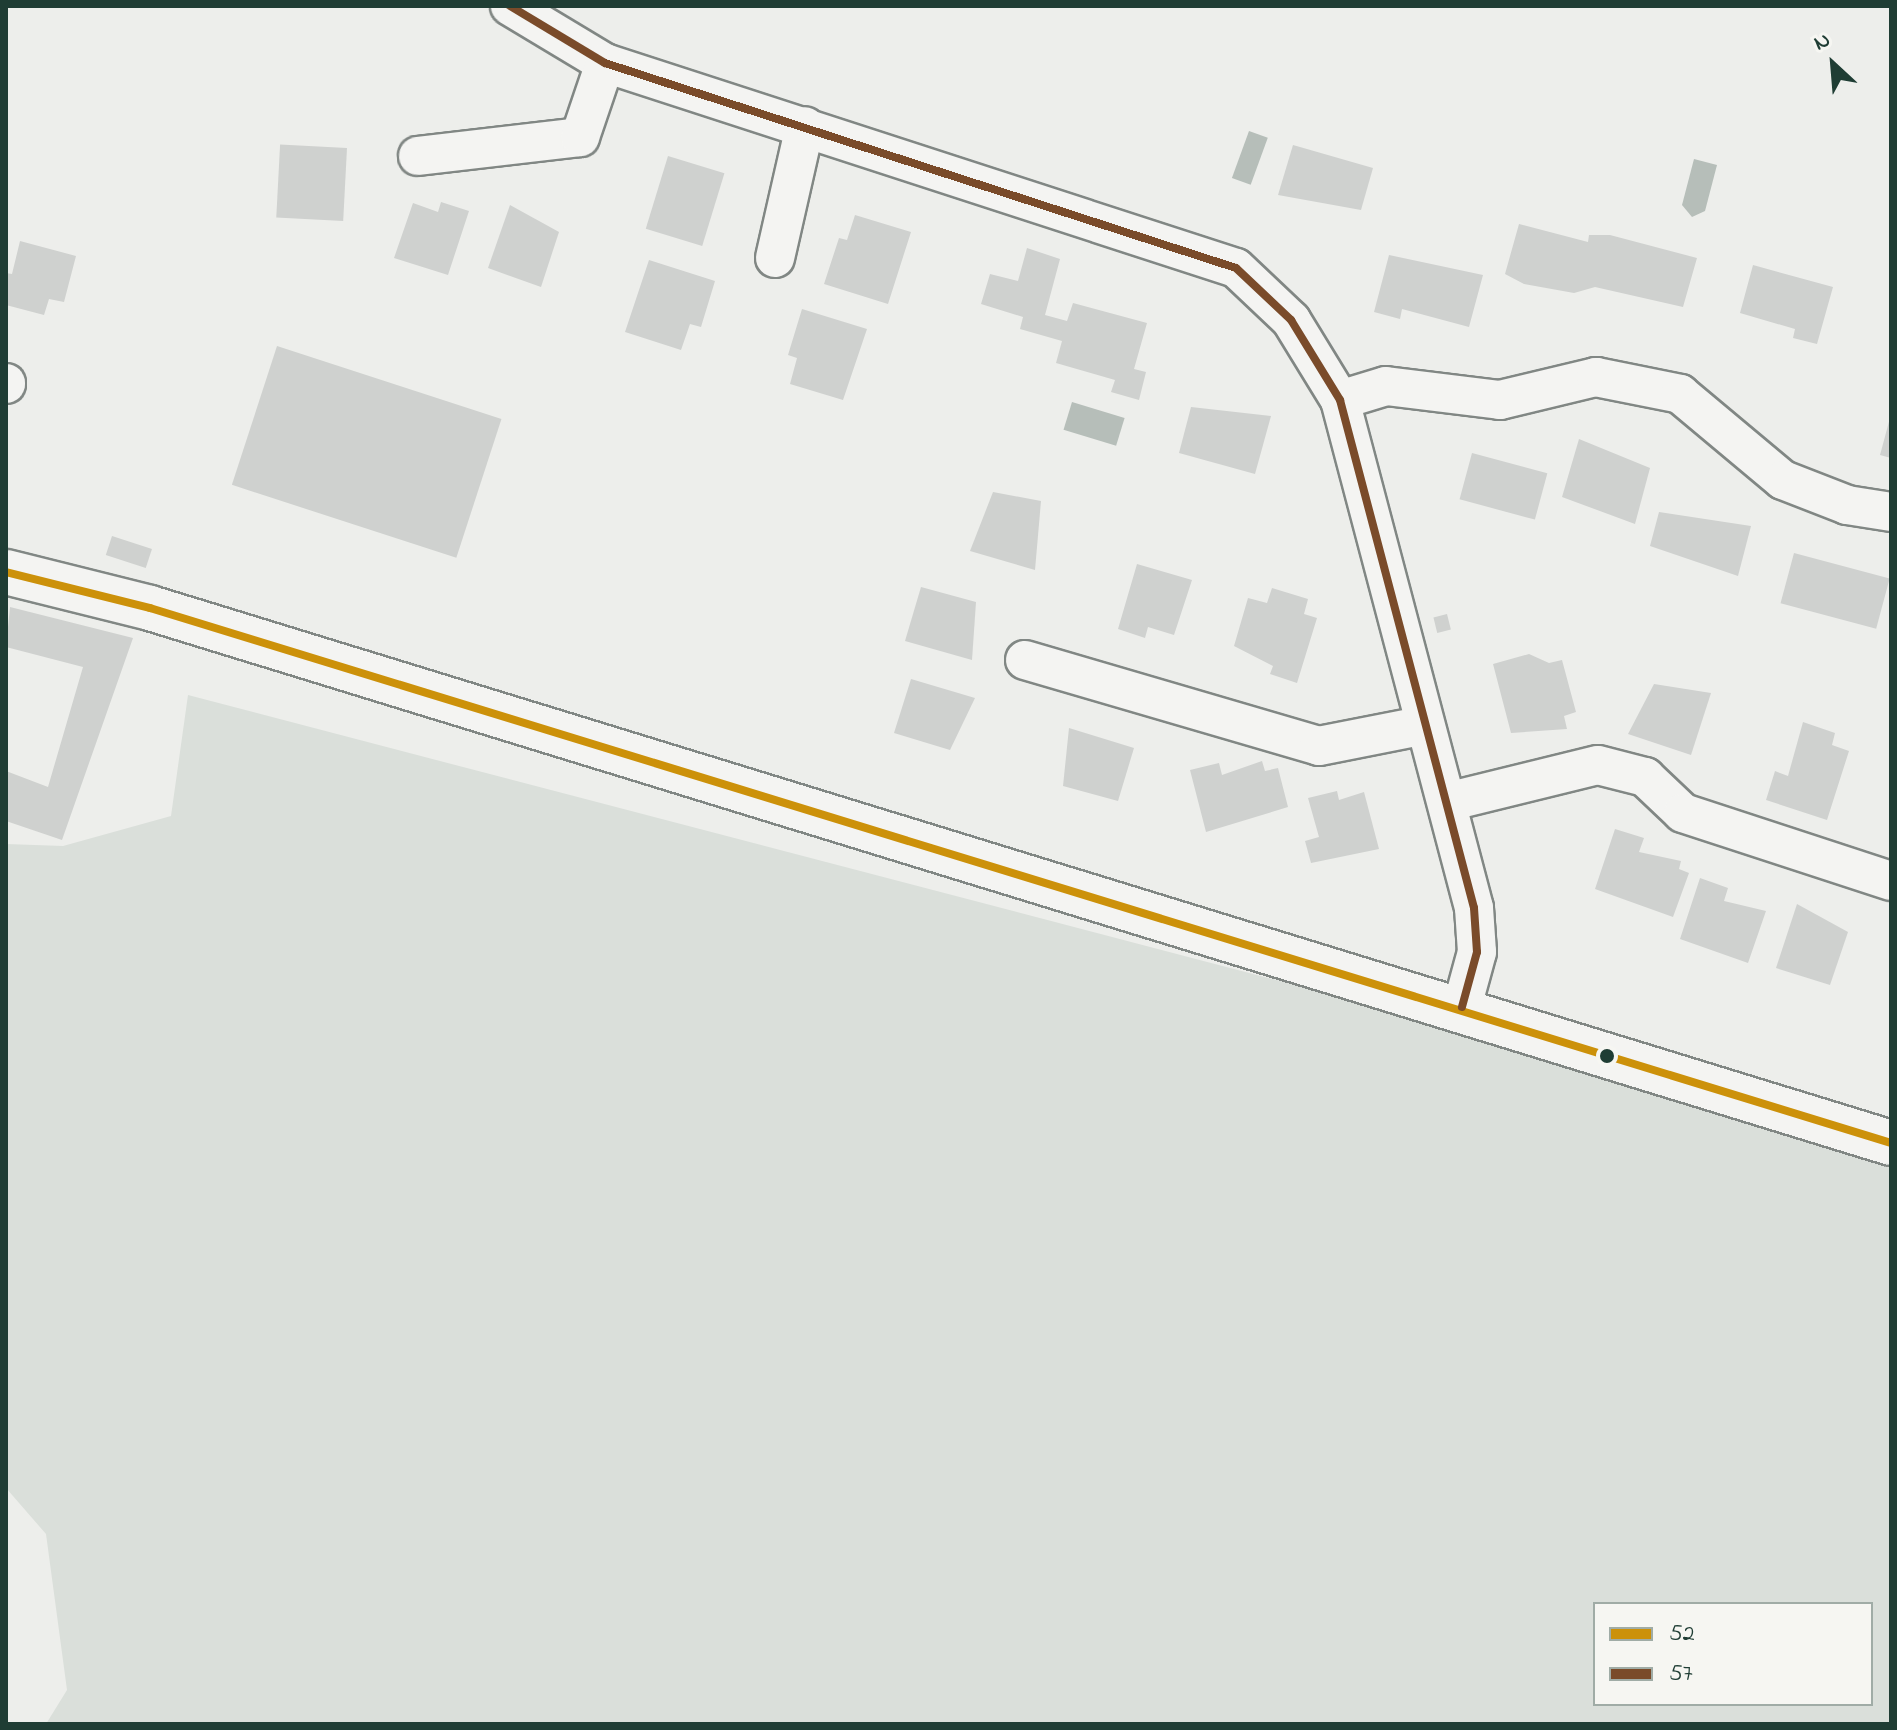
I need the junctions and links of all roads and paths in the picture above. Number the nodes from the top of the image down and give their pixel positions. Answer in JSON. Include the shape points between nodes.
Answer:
{"nodes":[{"id":1,"x":510,"y":6,"type":"edge"},
{"id":2,"x":605,"y":63,"type":"junction"},
{"id":3,"x":805,"y":126,"type":"junction"},
{"id":4,"x":418,"y":156,"type":"dead end"},
{"id":5,"x":775,"y":258,"type":"dead end"},
{"id":6,"x":1340,"y":400,"type":"junction"},
{"id":7,"x":1891,"y":512,"type":"edge"},
{"id":8,"x":6,"y":572,"type":"edge"},
{"id":9,"x":1025,"y":660,"type":"dead end"},
{"id":10,"x":1425,"y":725,"type":"junction"},
{"id":11,"x":1447,"y":802,"type":"junction"},
{"id":12,"x":1891,"y":881,"type":"edge"},
{"id":13,"x":1462,"y":1007,"type":"junction"},
{"id":14,"x":1891,"y":1143,"type":"edge"}],
"edges":[{"from":1,"to":2,"type":"street"},
{"from":2,"to":3,"type":"street"},
{"from":2,"to":4,"type":"street","via":[[580,137]]},
{"from":3,"to":5,"type":"street"},
{"from":3,"to":6,"type":"street","via":[[1236,268],[1291,320]]},
{"from":6,"to":7,"type":"street","via":[[1386,386],[1500,400],[1596,377],[1680,394],[1783,480],[1847,505]]},
{"from":6,"to":10,"type":"street"},
{"from":8,"to":13,"type":"street","via":[[150,608]]},
{"from":9,"to":10,"type":"street","via":[[1319,746]]},
{"from":10,"to":11,"type":"street"},
{"from":11,"to":12,"type":"street","via":[[1598,765],[1645,777],[1683,813]]},
{"from":11,"to":13,"type":"street","via":[[1474,908],[1477,952]]},
{"from":13,"to":14,"type":"street"}]}
